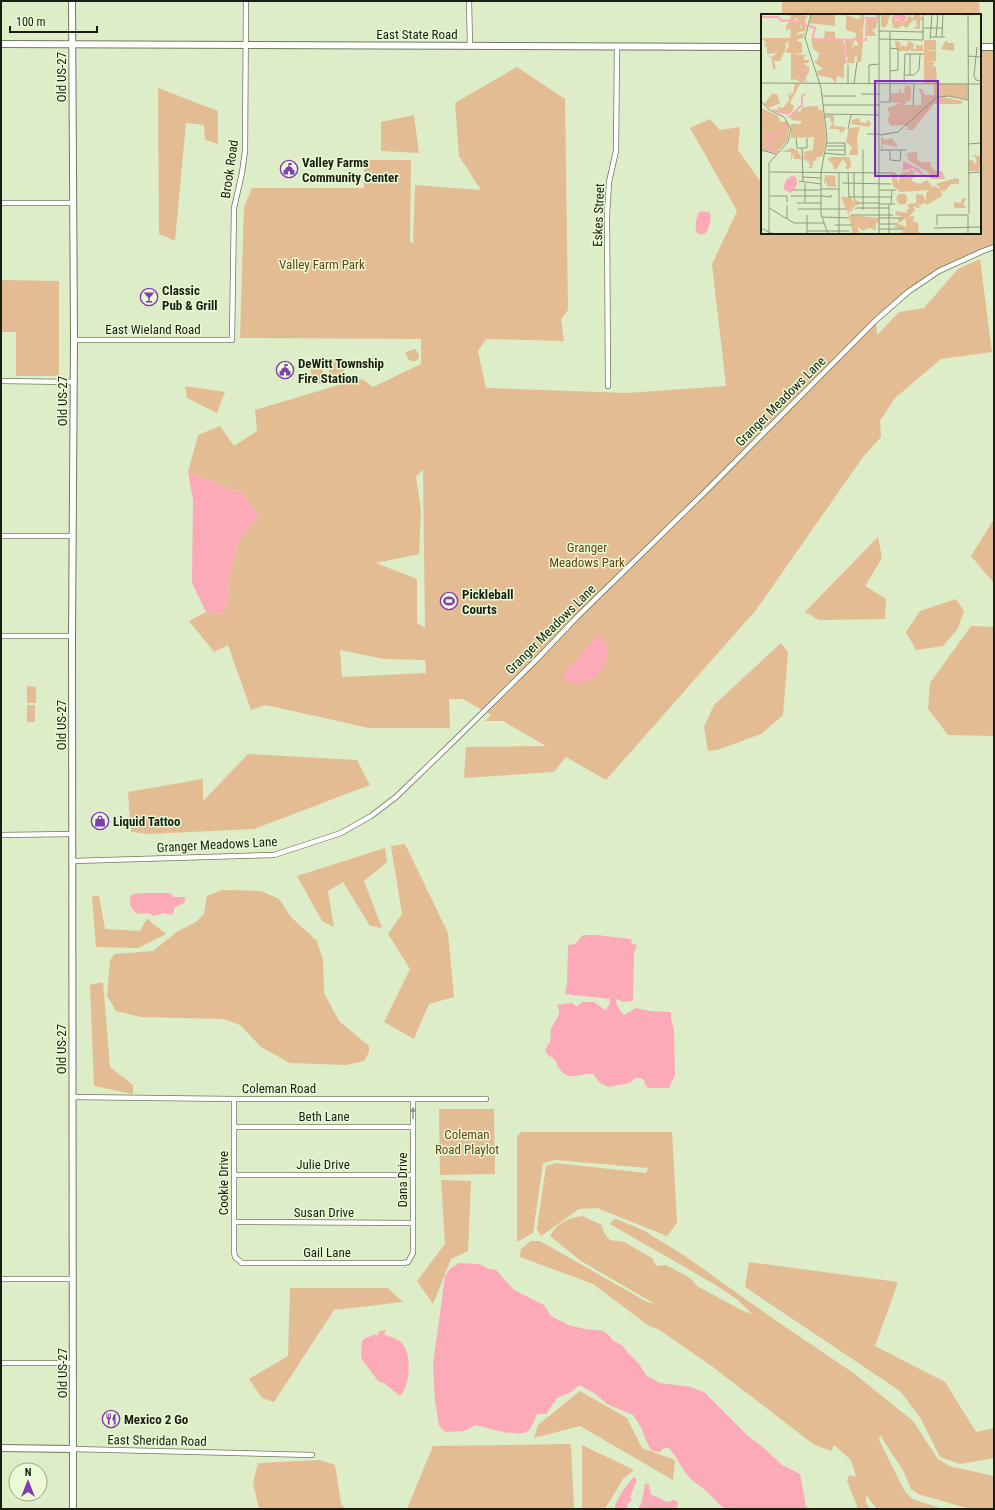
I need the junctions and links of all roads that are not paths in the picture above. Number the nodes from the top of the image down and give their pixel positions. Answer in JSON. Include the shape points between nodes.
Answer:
{"nodes":[{"id":1,"x":72,"y":1,"type":"edge"},
{"id":2,"x":246,"y":1,"type":"edge"},
{"id":3,"x":469,"y":1,"type":"edge"},
{"id":4,"x":1,"y":44,"type":"edge"},
{"id":5,"x":72,"y":44,"type":"junction"},
{"id":6,"x":246,"y":45,"type":"junction"},
{"id":7,"x":470,"y":45,"type":"junction"},
{"id":8,"x":616,"y":47,"type":"junction"},
{"id":9,"x":761,"y":47,"type":"edge"},
{"id":10,"x":981,"y":47,"type":"edge"},
{"id":11,"x":994,"y":47,"type":"edge"},
{"id":12,"x":1,"y":203,"type":"edge"},
{"id":13,"x":73,"y":203,"type":"junction"},
{"id":14,"x":994,"y":247,"type":"edge"},
{"id":15,"x":74,"y":340,"type":"junction"},
{"id":16,"x":232,"y":340,"type":"joint"},
{"id":17,"x":1,"y":381,"type":"edge"},
{"id":18,"x":73,"y":382,"type":"junction"},
{"id":19,"x":608,"y":386,"type":"dead end"},
{"id":20,"x":1,"y":536,"type":"edge"},
{"id":21,"x":73,"y":536,"type":"junction"},
{"id":22,"x":1,"y":636,"type":"edge"},
{"id":23,"x":72,"y":636,"type":"junction"},
{"id":24,"x":73,"y":834,"type":"junction"},
{"id":25,"x":1,"y":835,"type":"edge"},
{"id":26,"x":73,"y":861,"type":"junction"},
{"id":27,"x":73,"y":1097,"type":"junction"},
{"id":28,"x":234,"y":1099,"type":"junction"},
{"id":29,"x":413,"y":1099,"type":"junction"},
{"id":30,"x":486,"y":1099,"type":"dead end"},
{"id":31,"x":234,"y":1127,"type":"junction"},
{"id":32,"x":413,"y":1127,"type":"junction"},
{"id":33,"x":234,"y":1175,"type":"junction"},
{"id":34,"x":413,"y":1175,"type":"junction"},
{"id":35,"x":234,"y":1222,"type":"junction"},
{"id":36,"x":413,"y":1223,"type":"junction"},
{"id":37,"x":410,"y":1260,"type":"joint"},
{"id":38,"x":242,"y":1263,"type":"joint"},
{"id":39,"x":1,"y":1279,"type":"edge"},
{"id":40,"x":73,"y":1279,"type":"junction"},
{"id":41,"x":1,"y":1363,"type":"edge"},
{"id":42,"x":73,"y":1363,"type":"junction"},
{"id":43,"x":1,"y":1448,"type":"edge"},
{"id":44,"x":72,"y":1449,"type":"junction"},
{"id":45,"x":312,"y":1455,"type":"dead end"},
{"id":46,"x":73,"y":1509,"type":"edge"}],
"edges":[{"from":1,"to":5,"type":"main road","name":"Old US-27"},
{"from":2,"to":6,"type":"street","name":"Brook Road"},
{"from":3,"to":7,"type":"street"},
{"from":4,"to":5,"type":"main road","name":"East State Road"},
{"from":5,"to":6,"type":"main road","name":"East State Road"},
{"from":5,"to":13,"type":"main road","name":"Old US-27"},
{"from":6,"to":7,"type":"main road","name":"East State Road"},
{"from":6,"to":16,"type":"street","name":"Brook Road","via":[[245,151],[234,208]]},
{"from":7,"to":8,"type":"main road","name":"East State Road"},
{"from":8,"to":9,"type":"main road","name":"East State Road"},
{"from":8,"to":19,"type":"street","name":"Eskes Street","via":[[616,151],[609,182],[608,214]]},
{"from":10,"to":11,"type":"main road"},
{"from":12,"to":13,"type":"street"},
{"from":13,"to":15,"type":"main road","name":"Old US-27"},
{"from":14,"to":26,"type":"street","name":"Granger Meadows Lane","via":[[939,271],[908,292],[876,320],[463,732],[396,797],[371,816],[341,833],[274,855]]},
{"from":15,"to":16,"type":"street","name":"East Wieland Road"},
{"from":15,"to":18,"type":"main road","name":"Old US-27"},
{"from":17,"to":18,"type":"street"},
{"from":18,"to":21,"type":"main road","name":"Old US-27"},
{"from":20,"to":21,"type":"street"},
{"from":21,"to":23,"type":"main road","name":"Old US-27"},
{"from":22,"to":23,"type":"street"},
{"from":23,"to":24,"type":"main road","name":"Old US-27"},
{"from":24,"to":25,"type":"street"},
{"from":24,"to":26,"type":"main road","name":"Old US-27"},
{"from":26,"to":27,"type":"main road","name":"Old US-27"},
{"from":27,"to":28,"type":"street","name":"Coleman Road"},
{"from":27,"to":40,"type":"main road","name":"Old US-27"},
{"from":28,"to":29,"type":"street","name":"Coleman Road"},
{"from":28,"to":31,"type":"street","name":"Cookie Drive"},
{"from":29,"to":30,"type":"street","name":"Coleman Road"},
{"from":32,"to":29,"type":"street","name":"Dana Drive","one_way":true},
{"from":31,"to":32,"type":"street","name":"Beth Lane"},
{"from":31,"to":33,"type":"street","name":"Cookie Drive"},
{"from":32,"to":34,"type":"street","name":"Dana Drive"},
{"from":33,"to":34,"type":"street","name":"Julie Drive"},
{"from":33,"to":35,"type":"street","name":"Cookie Drive"},
{"from":34,"to":36,"type":"street","name":"Dana Drive"},
{"from":35,"to":36,"type":"street","name":"Susan Drive"},
{"from":35,"to":38,"type":"street","name":"Cookie Drive","via":[[234,1252],[235,1257]]},
{"from":36,"to":37,"type":"street","name":"Dana Drive","via":[[413,1254]]},
{"from":37,"to":38,"type":"street","name":"Gail Lane","via":[[403,1263]]},
{"from":39,"to":40,"type":"street"},
{"from":40,"to":42,"type":"main road","name":"Old US-27"},
{"from":41,"to":42,"type":"street"},
{"from":42,"to":44,"type":"main road","name":"Old US-27"},
{"from":43,"to":44,"type":"main road","name":"East Sheridan Road"},
{"from":44,"to":45,"type":"street","name":"East Sheridan Road"},
{"from":44,"to":46,"type":"main road","name":"Old US-27"}]}
